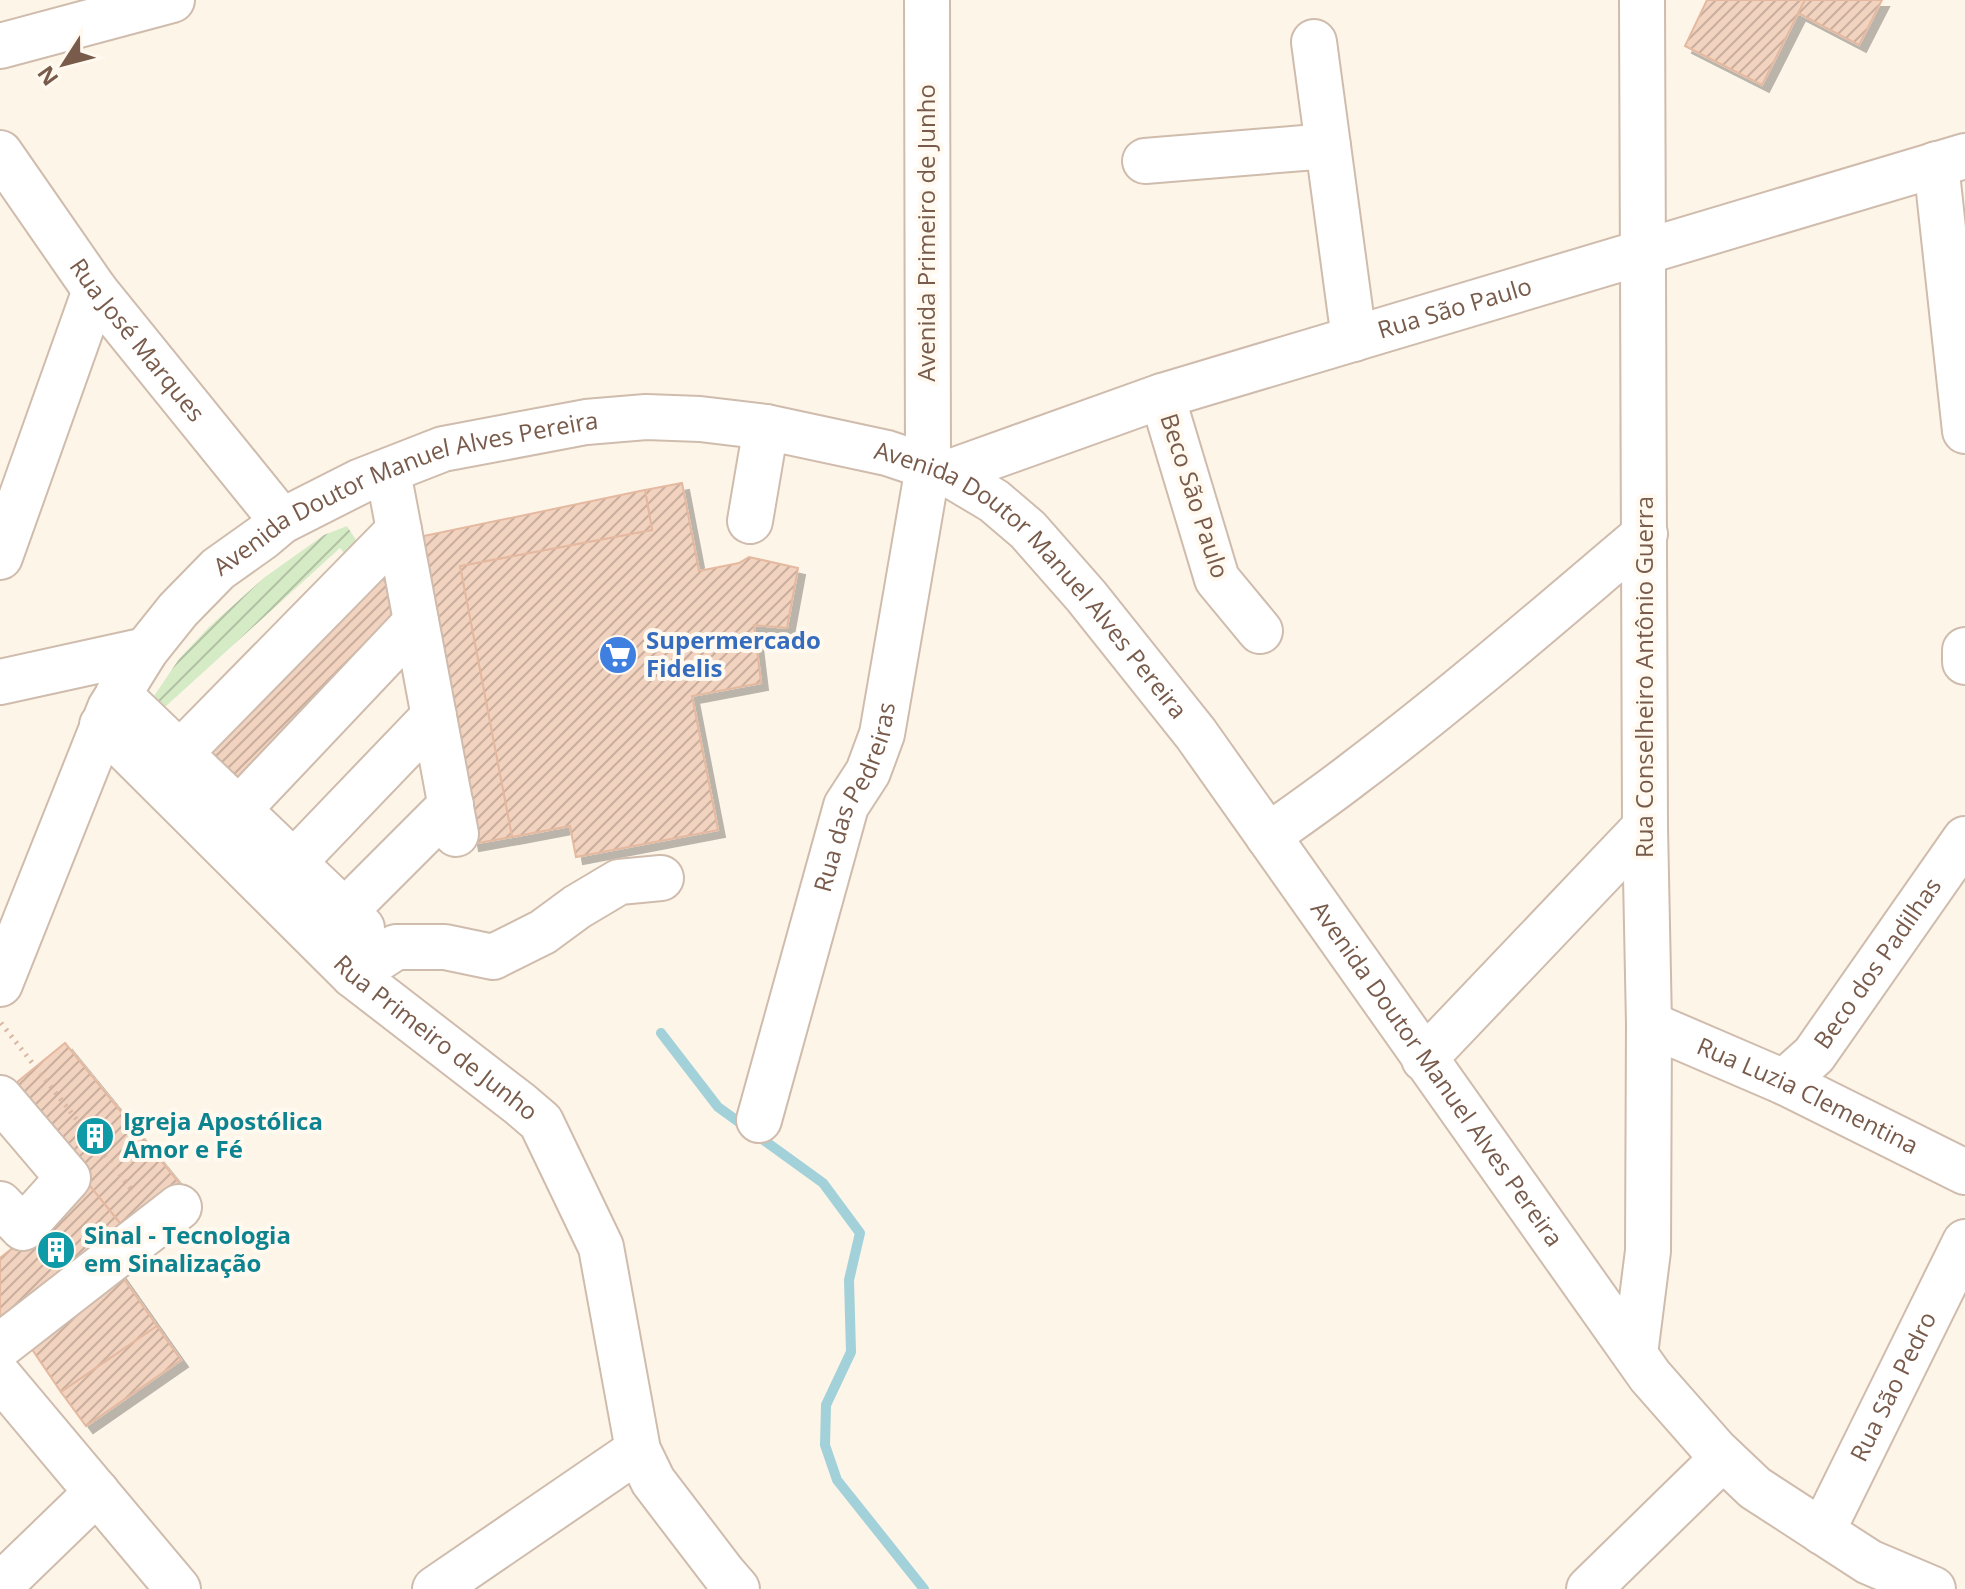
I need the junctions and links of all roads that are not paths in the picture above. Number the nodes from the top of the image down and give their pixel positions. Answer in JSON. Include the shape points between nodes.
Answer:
{"nodes":[{"id":1,"x":172,"y":0,"type":"edge"},
{"id":2,"x":927,"y":0,"type":"edge"},
{"id":3,"x":1642,"y":0,"type":"edge"},
{"id":4,"x":1314,"y":42,"type":"dead end"},
{"id":5,"x":0,"y":46,"type":"edge"},
{"id":6,"x":1328,"y":146,"type":"junction"},
{"id":7,"x":0,"y":153,"type":"edge"},
{"id":8,"x":1951,"y":160,"type":"edge"},
{"id":9,"x":1145,"y":161,"type":"dead end"},
{"id":10,"x":1643,"y":252,"type":"junction"},
{"id":11,"x":95,"y":290,"type":"junction"},
{"id":12,"x":1354,"y":339,"type":"junction"},
{"id":13,"x":1162,"y":396,"type":"junction"},
{"id":14,"x":766,"y":427,"type":"junction"},
{"id":15,"x":1965,"y":431,"type":"edge"},
{"id":16,"x":937,"y":470,"type":"junction"},
{"id":17,"x":388,"y":472,"type":"junction"},
{"id":18,"x":282,"y":521,"type":"junction"},
{"id":19,"x":750,"y":521,"type":"dead end"},
{"id":20,"x":399,"y":530,"type":"junction"},
{"id":21,"x":1645,"y":534,"type":"junction"},
{"id":22,"x":0,"y":557,"type":"edge"},
{"id":23,"x":416,"y":622,"type":"junction"},
{"id":24,"x":1260,"y":631,"type":"dead end"},
{"id":25,"x":146,"y":650,"type":"junction"},
{"id":26,"x":1965,"y":650,"type":"edge"},
{"id":27,"x":1965,"y":662,"type":"edge"},
{"id":28,"x":0,"y":682,"type":"edge"},
{"id":29,"x":110,"y":709,"type":"junction"},
{"id":30,"x":434,"y":716,"type":"junction"},
{"id":31,"x":180,"y":753,"type":"junction"},
{"id":32,"x":239,"y":809,"type":"junction"},
{"id":33,"x":1645,"y":827,"type":"junction"},
{"id":34,"x":1268,"y":836,"type":"junction"},
{"id":35,"x":1965,"y":839,"type":"edge"},
{"id":36,"x":294,"y":862,"type":"junction"},
{"id":37,"x":661,"y":878,"type":"dead end"},
{"id":38,"x":353,"y":975,"type":"junction"},
{"id":39,"x":0,"y":984,"type":"edge"},
{"id":40,"x":1649,"y":1024,"type":"junction"},
{"id":41,"x":1424,"y":1059,"type":"junction"},
{"id":42,"x":1784,"y":1082,"type":"junction"},
{"id":43,"x":0,"y":1098,"type":"edge"},
{"id":44,"x":759,"y":1120,"type":"dead end"},
{"id":45,"x":1965,"y":1172,"type":"edge"},
{"id":46,"x":179,"y":1207,"type":"dead end"},
{"id":47,"x":8,"y":1227,"type":"edge"},
{"id":48,"x":1965,"y":1242,"type":"edge"},
{"id":49,"x":0,"y":1346,"type":"edge"},
{"id":50,"x":1635,"y":1354,"type":"junction"},
{"id":51,"x":0,"y":1377,"type":"edge"},
{"id":52,"x":638,"y":1450,"type":"junction"},
{"id":53,"x":1723,"y":1458,"type":"junction"},
{"id":54,"x":97,"y":1492,"type":"junction"},
{"id":55,"x":1822,"y":1532,"type":"junction"},
{"id":56,"x":0,"y":1586,"type":"edge"},
{"id":57,"x":178,"y":1589,"type":"edge"},
{"id":58,"x":435,"y":1589,"type":"edge"},
{"id":59,"x":737,"y":1589,"type":"edge"},
{"id":60,"x":1589,"y":1589,"type":"edge"},
{"id":61,"x":1933,"y":1589,"type":"edge"}],
"edges":[{"from":1,"to":5,"type":"street"},
{"from":2,"to":16,"type":"street","name":"Avenida Primeiro de Junho"},
{"from":3,"to":10,"type":"street","name":"Rua Conselheiro Antônio Guerra"},
{"from":4,"to":6,"type":"street"},
{"from":6,"to":9,"type":"street"},
{"from":6,"to":12,"type":"street"},
{"from":7,"to":11,"type":"street","name":"Rua José Marques"},
{"from":8,"to":10,"type":"street","name":"Rua São Paulo"},
{"from":8,"to":15,"type":"street"},
{"from":10,"to":12,"type":"street","name":"Rua São Paulo"},
{"from":10,"to":21,"type":"street","name":"Rua Conselheiro Antônio Guerra"},
{"from":11,"to":18,"type":"street","name":"Rua José Marques"},
{"from":11,"to":22,"type":"street"},
{"from":12,"to":13,"type":"street","name":"Rua São Paulo"},
{"from":13,"to":16,"type":"street","name":"Rua São Paulo"},
{"from":13,"to":24,"type":"street","name":"Beco São Paulo","via":[[1217,579]]},
{"from":14,"to":16,"type":"street","name":"Avenida Doutor Manuel Alves Pereira","via":[[887,453]]},
{"from":14,"to":17,"type":"street","name":"Avenida Doutor Manuel Alves Pereira","via":[[646,417],[586,422],[443,449]]},
{"from":14,"to":19,"type":"street"},
{"from":16,"to":34,"type":"street","name":"Avenida Doutor Manuel Alves Pereira","via":[[994,501],[1028,530],[1196,734]]},
{"from":16,"to":44,"type":"street","name":"Rua das Pedreiras","via":[[882,734],[868,772],[846,806]]},
{"from":17,"to":18,"type":"street","name":"Avenida Doutor Manuel Alves Pereira"},
{"from":17,"to":20,"type":"street"},
{"from":18,"to":25,"type":"street","name":"Avenida Doutor Manuel Alves Pereira","via":[[218,569]]},
{"from":20,"to":23,"type":"street"},
{"from":20,"to":31,"type":"street"},
{"from":21,"to":33,"type":"street","name":"Rua Conselheiro Antônio Guerra"},
{"from":21,"to":34,"type":"street","via":[[1413,727]]},
{"from":23,"to":30,"type":"street"},
{"from":23,"to":32,"type":"street"},
{"from":25,"to":28,"type":"street"},
{"from":25,"to":29,"type":"street","name":"Avenida Doutor Manuel Alves Pereira"},
{"from":26,"to":27,"type":"street"},
{"from":29,"to":31,"type":"street"},
{"from":29,"to":38,"type":"street","name":"Rua Primeiro de Junho"},
{"from":29,"to":39,"type":"street","name":"Avenida Doutor Manuel Alves Pereira"},
{"from":30,"to":36,"type":"street"},
{"from":30,"to":36,"type":"street","via":[[453,819],[354,920]]},
{"from":31,"to":32,"type":"street"},
{"from":32,"to":36,"type":"street"},
{"from":33,"to":40,"type":"street","name":"Rua Conselheiro Antônio Guerra"},
{"from":33,"to":41,"type":"street"},
{"from":34,"to":41,"type":"street","name":"Avenida Doutor Manuel Alves Pereira"},
{"from":35,"to":42,"type":"street","name":"Beco dos Padilhas","via":[[1814,1055]]},
{"from":37,"to":38,"type":"street","via":[[619,882],[543,932],[493,957],[445,947],[396,947]]},
{"from":38,"to":52,"type":"street","name":"Rua Primeiro de Junho","via":[[541,1122],[601,1247]]},
{"from":40,"to":42,"type":"street","name":"Rua Luzia Clementina"},
{"from":40,"to":50,"type":"street","name":"Rua Conselheiro Antônio Guerra","via":[[1648,1251]]},
{"from":41,"to":50,"type":"street","name":"Avenida Doutor Manuel Alves Pereira"},
{"from":42,"to":45,"type":"street","name":"Rua Luzia Clementina"},
{"from":43,"to":47,"type":"street","via":[[68,1178]]},
{"from":46,"to":49,"type":"street"},
{"from":48,"to":55,"type":"street","name":"Rua São Pedro"},
{"from":50,"to":53,"type":"street","name":"Avenida Doutor Manuel Alves Pereira"},
{"from":51,"to":54,"type":"street"},
{"from":52,"to":58,"type":"street"},
{"from":52,"to":59,"type":"street","name":"Rua Primeiro de Junho","via":[[653,1481]]},
{"from":53,"to":55,"type":"street","name":"Avenida Doutor Manuel Alves Pereira","via":[[1755,1488]]},
{"from":53,"to":60,"type":"street"},
{"from":54,"to":56,"type":"street"},
{"from":54,"to":57,"type":"street"},
{"from":55,"to":61,"type":"street","name":"Avenida Doutor Manuel Alves Pereira","via":[[1869,1562]]}]}
